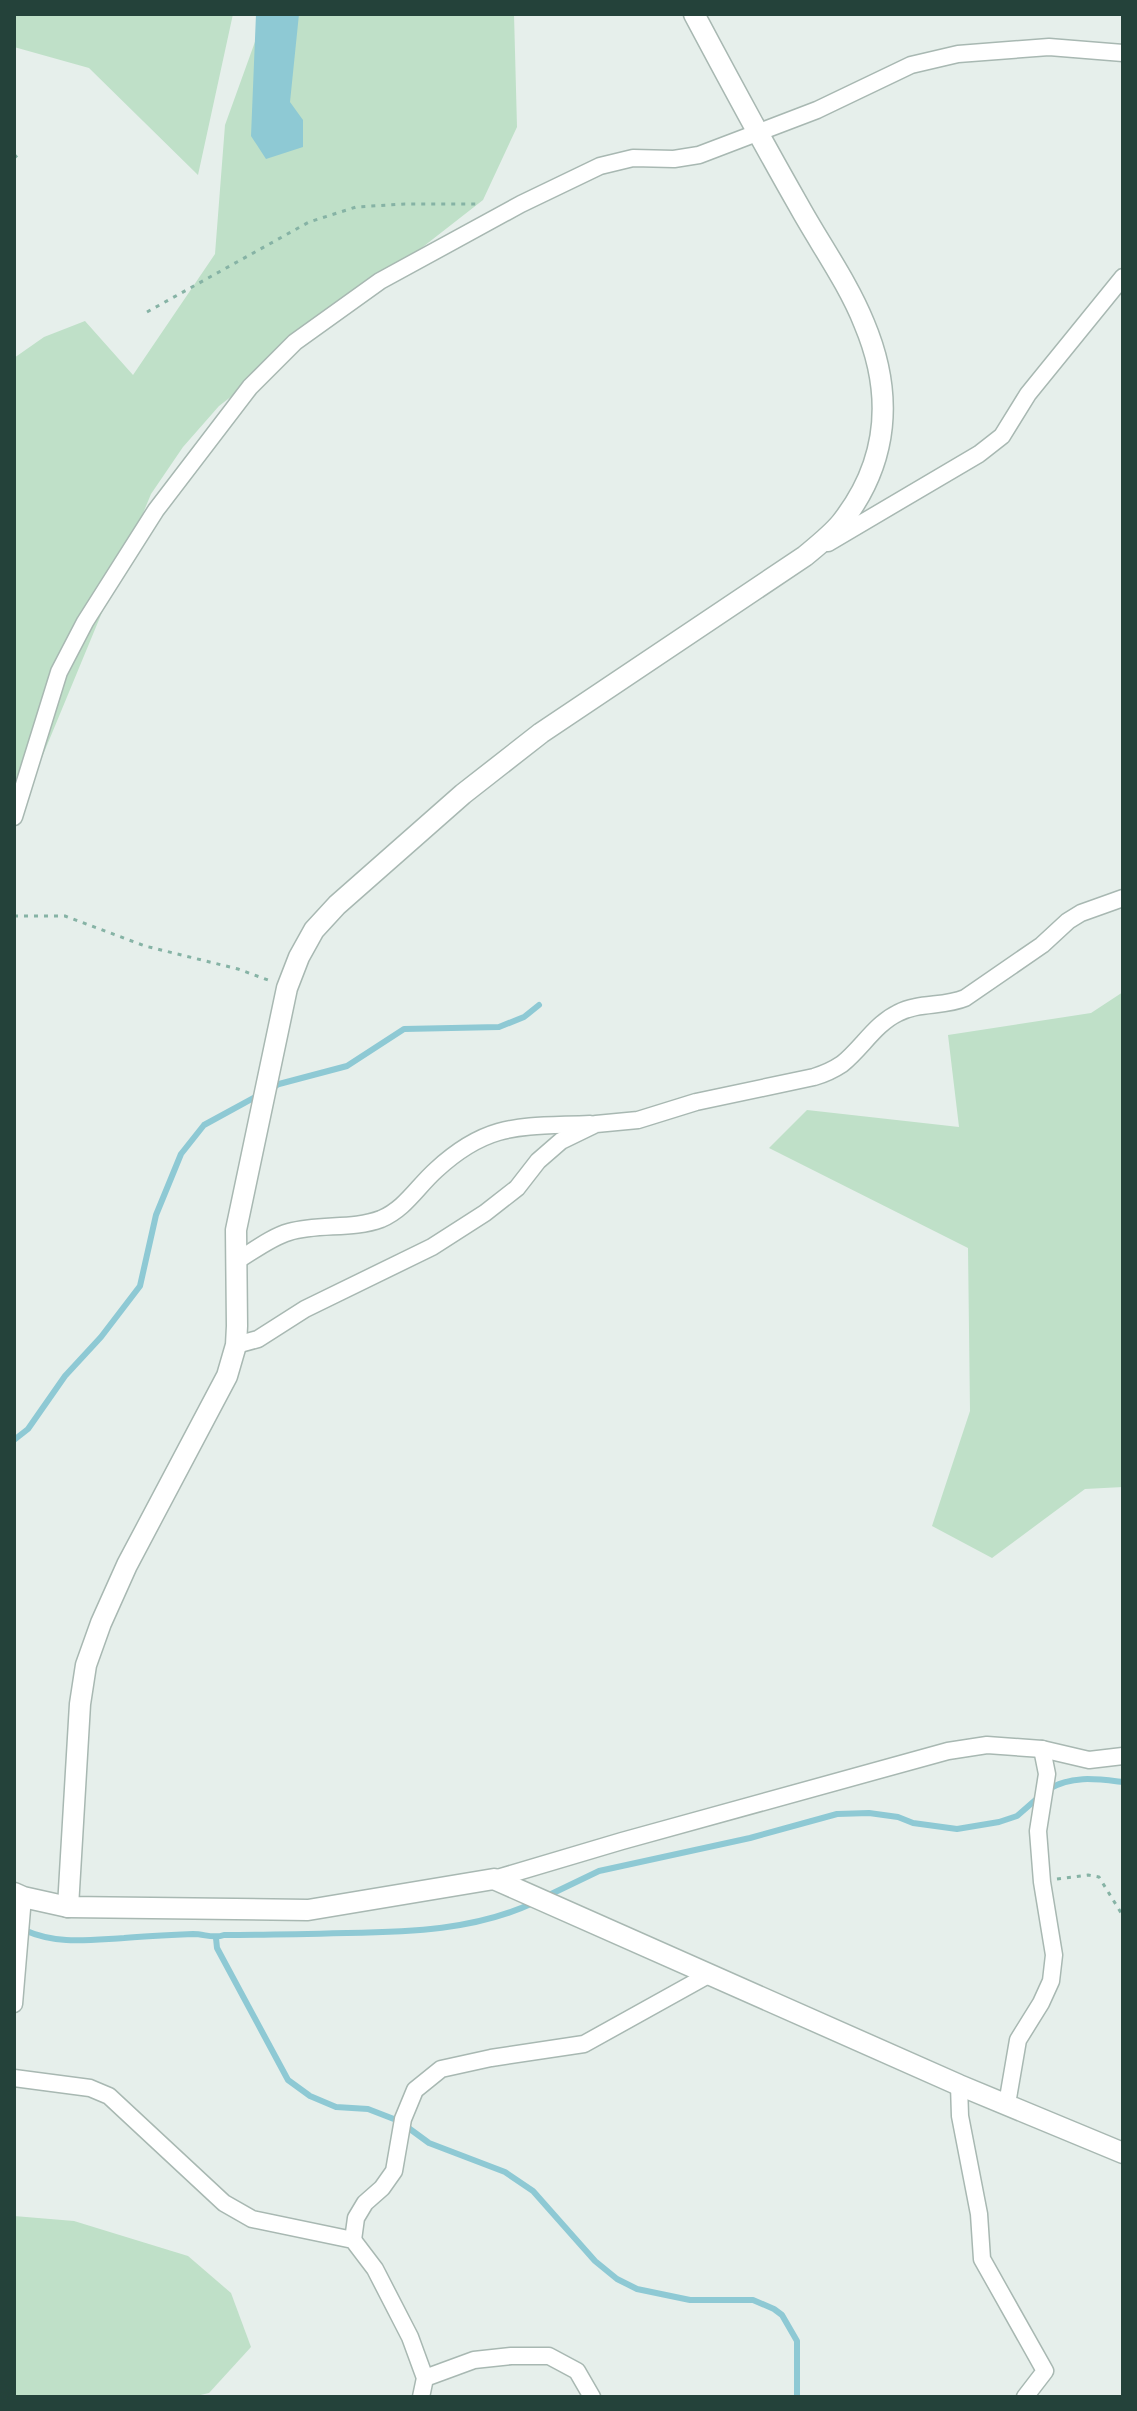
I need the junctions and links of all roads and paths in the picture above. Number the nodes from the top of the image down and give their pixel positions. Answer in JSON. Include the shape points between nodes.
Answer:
{"nodes":[{"id":1,"x":694,"y":14,"type":"edge"},
{"id":2,"x":1123,"y":53,"type":"edge"},
{"id":3,"x":758,"y":133,"type":"junction"},
{"id":4,"x":21,"y":152,"type":"dead end"},
{"id":5,"x":14,"y":158,"type":"edge"},
{"id":6,"x":521,"y":204,"type":"junction"},
{"id":7,"x":1123,"y":277,"type":"edge"},
{"id":8,"x":147,"y":312,"type":"dead end"},
{"id":9,"x":805,"y":556,"type":"junction"},
{"id":10,"x":14,"y":817,"type":"edge"},
{"id":11,"x":1123,"y":898,"type":"edge"},
{"id":12,"x":14,"y":916,"type":"edge"},
{"id":13,"x":287,"y":988,"type":"junction"},
{"id":14,"x":596,"y":1124,"type":"junction"},
{"id":15,"x":235,"y":1262,"type":"junction"},
{"id":16,"x":236,"y":1345,"type":"junction"},
{"id":17,"x":1042,"y":1749,"type":"junction"},
{"id":18,"x":1123,"y":1756,"type":"edge"},
{"id":19,"x":494,"y":1879,"type":"junction"},
{"id":20,"x":1042,"y":1882,"type":"junction"},
{"id":21,"x":20,"y":1901,"type":"edge"},
{"id":22,"x":68,"y":1907,"type":"junction"},
{"id":23,"x":1123,"y":1916,"type":"edge"},
{"id":24,"x":710,"y":1974,"type":"junction"},
{"id":25,"x":14,"y":2004,"type":"edge"},
{"id":26,"x":14,"y":2078,"type":"edge"},
{"id":27,"x":959,"y":2085,"type":"junction"},
{"id":28,"x":1007,"y":2104,"type":"junction"},
{"id":29,"x":1123,"y":2153,"type":"edge"},
{"id":30,"x":353,"y":2240,"type":"junction"},
{"id":31,"x":425,"y":2378,"type":"junction"},
{"id":32,"x":421,"y":2397,"type":"edge"},
{"id":33,"x":592,"y":2397,"type":"edge"},
{"id":34,"x":1025,"y":2397,"type":"edge"}],
"edges":[{"from":1,"to":3,"type":"street"},
{"from":2,"to":3,"type":"street","via":[[1049,47],[958,54],[911,65]]},
{"from":3,"to":6,"type":"street","via":[[699,155],[633,158],[600,166]]},
{"from":3,"to":9,"type":"street","via":[[864,322],[882,387],[884,413],[874,467],[839,526]]},
{"from":4,"to":5,"type":"path"},
{"from":6,"to":8,"type":"path","via":[[356,207],[309,222]]},
{"from":6,"to":10,"type":"street","via":[[380,281],[295,342],[250,387],[156,510],[85,622],[59,672]]},
{"from":7,"to":9,"type":"street","via":[[1028,394],[1002,436]]},
{"from":9,"to":13,"type":"street","via":[[541,733],[463,794],[314,930]]},
{"from":11,"to":14,"type":"street","via":[[1068,921],[965,998],[899,1012],[831,1071],[638,1120]]},
{"from":12,"to":13,"type":"path","via":[[65,916]]},
{"from":13,"to":15,"type":"street","via":[[236,1230]]},
{"from":14,"to":15,"type":"street","via":[[507,1128],[485,1135],[434,1171],[392,1214],[367,1223],[289,1232]]},
{"from":14,"to":16,"type":"street","via":[[561,1141],[517,1188],[432,1247],[305,1309],[258,1339]]},
{"from":15,"to":16,"type":"street"},
{"from":16,"to":22,"type":"street","via":[[227,1376],[127,1565],[86,1665]]},
{"from":17,"to":18,"type":"street","via":[[1089,1760]]},
{"from":17,"to":19,"type":"street","via":[[987,1745],[948,1751]]},
{"from":17,"to":20,"type":"street","via":[[1047,1774],[1038,1831]]},
{"from":19,"to":22,"type":"street","via":[[308,1910]]},
{"from":19,"to":24,"type":"street"},
{"from":20,"to":23,"type":"path","via":[[1099,1877]]},
{"from":20,"to":28,"type":"street","via":[[1054,1955],[1051,1981],[1018,2040]]},
{"from":21,"to":22,"type":"street"},
{"from":21,"to":25,"type":"street"},
{"from":24,"to":27,"type":"street"},
{"from":24,"to":30,"type":"street","via":[[584,2044],[441,2069],[415,2090],[403,2119],[394,2171],[356,2218]]},
{"from":26,"to":30,"type":"street","via":[[90,2088],[109,2096],[224,2203],[252,2219]]},
{"from":27,"to":28,"type":"street"},
{"from":27,"to":34,"type":"street","via":[[982,2259],[1045,2371]]},
{"from":28,"to":29,"type":"street"},
{"from":30,"to":31,"type":"street","via":[[375,2269]]},
{"from":31,"to":32,"type":"street"},
{"from":31,"to":33,"type":"street","via":[[474,2360],[549,2356],[577,2371]]}]}
